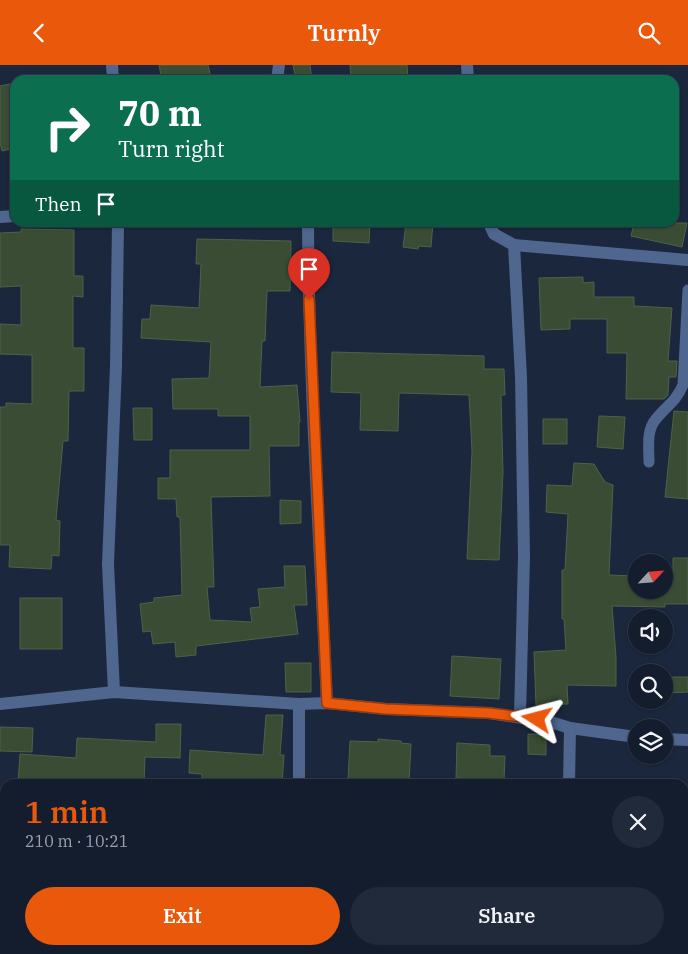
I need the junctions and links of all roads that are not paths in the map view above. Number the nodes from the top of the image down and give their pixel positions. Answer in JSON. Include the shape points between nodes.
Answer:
{"nodes":[{"id":1,"x":118,"y":227,"type":"edge"},
{"id":2,"x":308,"y":227,"type":"edge"},
{"id":3,"x":491,"y":227,"type":"edge"},
{"id":4,"x":514,"y":245,"type":"junction"},
{"id":5,"x":688,"y":260,"type":"edge"},
{"id":6,"x":688,"y":290,"type":"edge"},
{"id":7,"x":648,"y":462,"type":"dead end"},
{"id":8,"x":114,"y":692,"type":"junction"},
{"id":9,"x":327,"y":703,"type":"junction"},
{"id":10,"x":0,"y":704,"type":"edge"},
{"id":11,"x":299,"y":704,"type":"junction"},
{"id":12,"x":520,"y":716,"type":"junction"},
{"id":13,"x":570,"y":728,"type":"junction"},
{"id":14,"x":628,"y":736,"type":"edge"},
{"id":15,"x":673,"y":739,"type":"edge"},
{"id":16,"x":688,"y":740,"type":"edge"},
{"id":17,"x":299,"y":779,"type":"edge"},
{"id":18,"x":568,"y":779,"type":"edge"}],
"edges":[{"from":1,"to":8,"type":"street","via":[[108,565]]},
{"from":2,"to":9,"type":"street"},
{"from":3,"to":4,"type":"street","via":[[494,234]]},
{"from":4,"to":5,"type":"street"},
{"from":4,"to":12,"type":"street","via":[[521,377],[524,556]]},
{"from":6,"to":7,"type":"lane","via":[[683,385],[678,397],[654,420],[649,435]]},
{"from":8,"to":10,"type":"street"},
{"from":8,"to":11,"type":"street"},
{"from":9,"to":11,"type":"street"},
{"from":9,"to":12,"type":"street"},
{"from":11,"to":17,"type":"street"},
{"from":12,"to":13,"type":"street"},
{"from":13,"to":14,"type":"street"},
{"from":13,"to":18,"type":"street"},
{"from":15,"to":16,"type":"street"}]}
